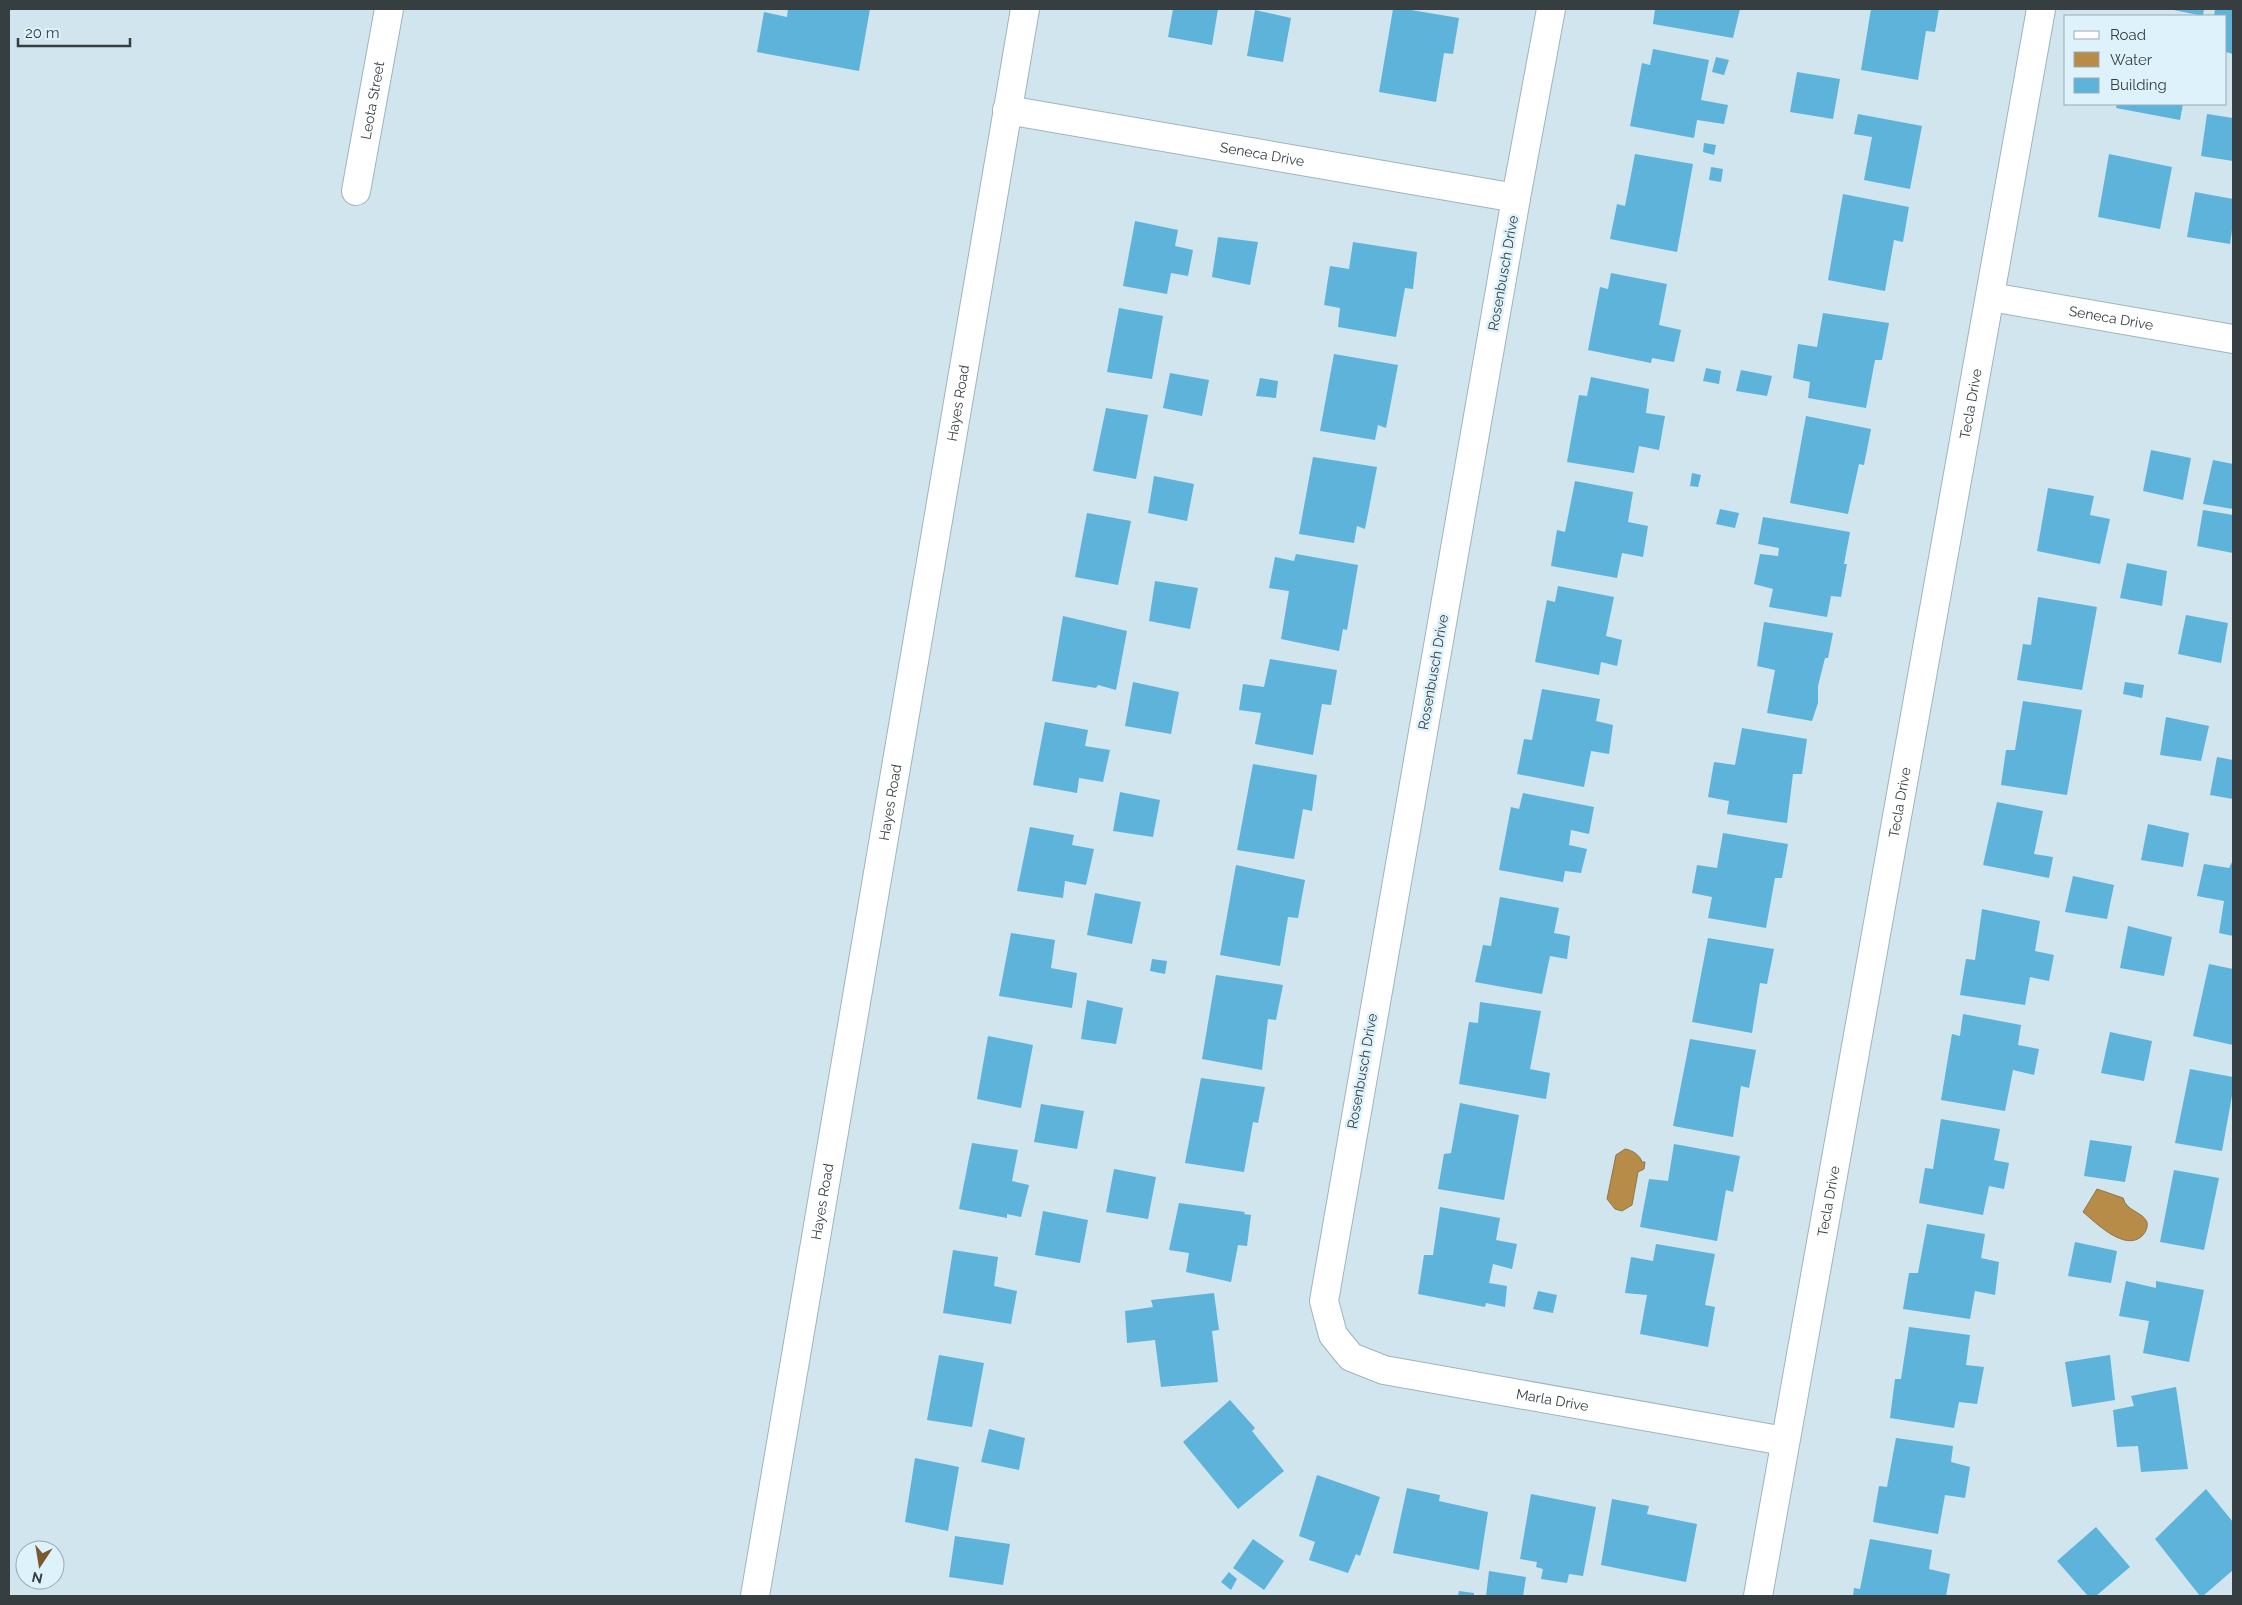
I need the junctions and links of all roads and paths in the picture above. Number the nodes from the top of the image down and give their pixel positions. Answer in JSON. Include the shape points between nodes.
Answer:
{"nodes":[{"id":1,"x":389,"y":9,"type":"edge"},
{"id":2,"x":1025,"y":9,"type":"edge"},
{"id":3,"x":1551,"y":9,"type":"edge"},
{"id":4,"x":2041,"y":9,"type":"edge"},
{"id":5,"x":1007,"y":110,"type":"junction"},
{"id":6,"x":356,"y":191,"type":"dead end"},
{"id":7,"x":1516,"y":198,"type":"junction"},
{"id":8,"x":1991,"y":297,"type":"junction"},
{"id":9,"x":2233,"y":338,"type":"edge"},
{"id":10,"x":1333,"y":1335,"type":"joint"},
{"id":11,"x":1784,"y":1441,"type":"junction"},
{"id":12,"x":755,"y":1596,"type":"edge"},
{"id":13,"x":1758,"y":1596,"type":"edge"}],
"edges":[{"from":1,"to":6,"type":"street","name":"Leota Street"},
{"from":2,"to":5,"type":"street","name":"Hayes Road"},
{"from":3,"to":7,"type":"street","name":"Rosenbusch Drive"},
{"from":4,"to":8,"type":"street","name":"Tecla Drive"},
{"from":5,"to":7,"type":"street","name":"Seneca Drive"},
{"from":5,"to":12,"type":"street","name":"Hayes Road"},
{"from":7,"to":10,"type":"street","name":"Rosenbusch Drive","via":[[1326,1281],[1324,1301]]},
{"from":8,"to":9,"type":"street","name":"Seneca Drive"},
{"from":8,"to":11,"type":"street","name":"Tecla Drive"},
{"from":10,"to":11,"type":"street","name":"Marla Drive","via":[[1351,1357],[1384,1370]]},
{"from":11,"to":13,"type":"street","name":"Tecla Drive"}]}
